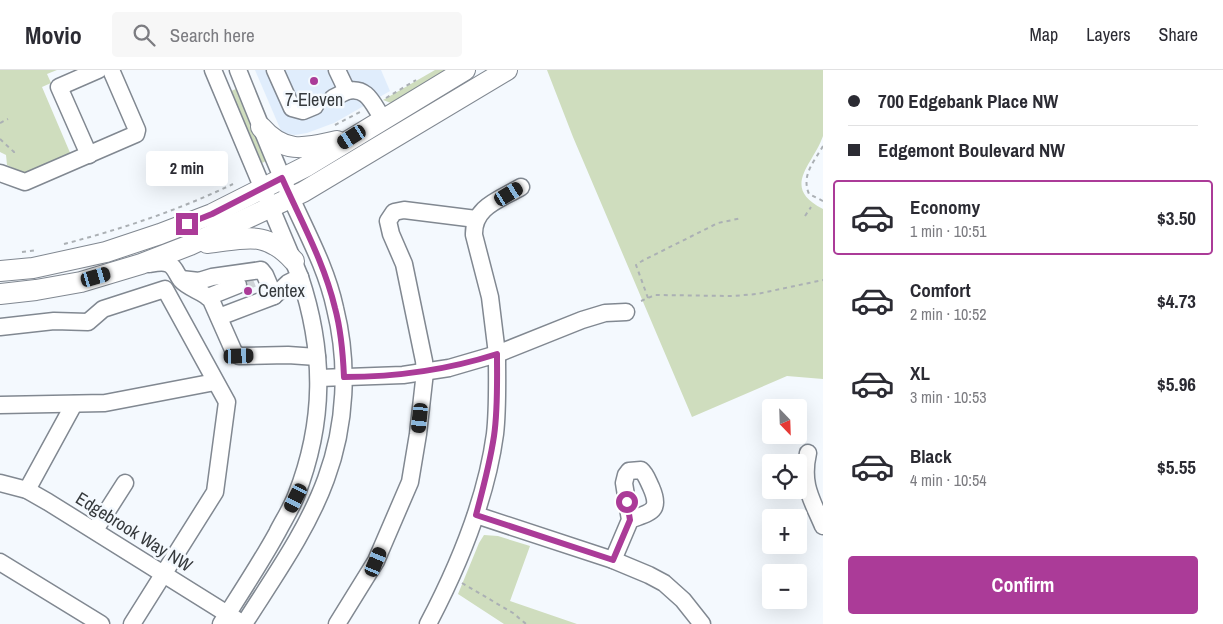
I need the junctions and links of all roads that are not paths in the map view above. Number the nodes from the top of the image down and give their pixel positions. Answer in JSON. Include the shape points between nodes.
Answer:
{"nodes":[{"id":1,"x":98,"y":70,"type":"edge"},
{"id":2,"x":111,"y":70,"type":"edge"},
{"id":3,"x":213,"y":70,"type":"edge"},
{"id":4,"x":238,"y":70,"type":"edge"},
{"id":5,"x":275,"y":70,"type":"edge"},
{"id":6,"x":337,"y":70,"type":"edge"},
{"id":7,"x":465,"y":70,"type":"edge"},
{"id":8,"x":508,"y":70,"type":"edge"},
{"id":9,"x":315,"y":106,"type":"dead end"},
{"id":10,"x":383,"y":119,"type":"junction"},
{"id":11,"x":261,"y":127,"type":"junction"},
{"id":12,"x":352,"y":137,"type":"junction"},
{"id":13,"x":89,"y":155,"type":"junction"},
{"id":14,"x":0,"y":173,"type":"edge"},
{"id":15,"x":282,"y":178,"type":"junction"},
{"id":16,"x":520,"y":187,"type":"dead end"},
{"id":17,"x":263,"y":188,"type":"junction"},
{"id":18,"x":291,"y":198,"type":"junction"},
{"id":19,"x":271,"y":208,"type":"junction"},
{"id":20,"x":476,"y":219,"type":"junction"},
{"id":21,"x":190,"y":245,"type":"junction"},
{"id":22,"x":141,"y":264,"type":"junction"},
{"id":23,"x":297,"y":269,"type":"junction"},
{"id":24,"x":0,"y":271,"type":"edge"},
{"id":25,"x":180,"y":279,"type":"junction"},
{"id":26,"x":256,"y":286,"type":"junction"},
{"id":27,"x":0,"y":294,"type":"edge"},
{"id":28,"x":213,"y":306,"type":"junction"},
{"id":29,"x":626,"y":312,"type":"dead end"},
{"id":30,"x":0,"y":327,"type":"edge"},
{"id":31,"x":497,"y":354,"type":"junction"},
{"id":32,"x":317,"y":357,"type":"junction"},
{"id":33,"x":425,"y":372,"type":"junction"},
{"id":34,"x":344,"y":377,"type":"junction"},
{"id":35,"x":319,"y":378,"type":"junction"},
{"id":36,"x":215,"y":382,"type":"junction"},
{"id":37,"x":74,"y":404,"type":"junction"},
{"id":38,"x":0,"y":405,"type":"edge"},
{"id":39,"x":808,"y":453,"type":"dead end"},
{"id":40,"x":0,"y":483,"type":"edge"},
{"id":41,"x":125,"y":483,"type":"dead end"},
{"id":42,"x":27,"y":490,"type":"junction"},
{"id":43,"x":476,"y":515,"type":"junction"},
{"id":44,"x":630,"y":520,"type":"dead end"},
{"id":45,"x":823,"y":526,"type":"edge"},
{"id":46,"x":95,"y":530,"type":"junction"},
{"id":47,"x":613,"y":560,"type":"junction"},
{"id":48,"x":0,"y":562,"type":"edge"},
{"id":49,"x":163,"y":574,"type":"junction"},
{"id":50,"x":224,"y":619,"type":"edge"},
{"id":51,"x":101,"y":624,"type":"edge"},
{"id":52,"x":132,"y":624,"type":"edge"},
{"id":53,"x":243,"y":624,"type":"edge"},
{"id":54,"x":337,"y":624,"type":"edge"},
{"id":55,"x":428,"y":624,"type":"edge"},
{"id":56,"x":702,"y":624,"type":"edge"}],
"edges":[{"from":1,"to":13,"type":"street","via":[[60,87]]},
{"from":2,"to":13,"type":"street","via":[[137,132]]},
{"from":3,"to":17,"type":"street"},
{"from":4,"to":11,"type":"street"},
{"from":5,"to":9,"type":"street","via":[[292,108],[303,111]]},
{"from":6,"to":10,"type":"street","via":[[340,95],[357,90],[366,94]]},
{"from":7,"to":10,"type":"main road"},
{"from":8,"to":18,"type":"main road"},
{"from":10,"to":12,"type":"main road"},
{"from":11,"to":12,"type":"main road","via":[[274,140],[294,148]]},
{"from":11,"to":15,"type":"street"},
{"from":12,"to":15,"type":"main road"},
{"from":13,"to":14,"type":"street","via":[[24,182]]},
{"from":15,"to":17,"type":"main road"},
{"from":15,"to":18,"type":"street"},
{"from":16,"to":20,"type":"street","via":[[485,208]]},
{"from":17,"to":19,"type":"street"},
{"from":17,"to":24,"type":"main road","via":[[212,214],[133,244],[33,268]]},
{"from":18,"to":19,"type":"main road"},
{"from":18,"to":34,"type":"street","via":[[311,240],[335,308]]},
{"from":19,"to":21,"type":"main road"},
{"from":19,"to":23,"type":"street"},
{"from":20,"to":31,"type":"street","via":[[474,235],[490,296]]},
{"from":20,"to":33,"type":"street","via":[[404,210],[394,212],[388,221],[404,264]]},
{"from":21,"to":22,"type":"main road"},
{"from":21,"to":23,"type":"main road","via":[[265,239],[283,248]]},
{"from":22,"to":25,"type":"street","via":[[168,263]]},
{"from":22,"to":27,"type":"main road","via":[[81,282]]},
{"from":23,"to":26,"type":"street","via":[[288,283]]},
{"from":23,"to":32,"type":"street","via":[[310,308]]},
{"from":25,"to":26,"type":"street","via":[[199,281],[260,270]]},
{"from":25,"to":28,"type":"street"},
{"from":26,"to":28,"type":"street"},
{"from":26,"to":28,"type":"street"},
{"from":28,"to":32,"type":"street","via":[[234,352],[239,356],[288,354]]},
{"from":29,"to":31,"type":"street","via":[[605,313],[582,320]]},
{"from":30,"to":36,"type":"street","via":[[54,321],[88,322],[103,309],[165,289]]},
{"from":31,"to":33,"type":"street"},
{"from":31,"to":43,"type":"street","via":[[494,434]]},
{"from":32,"to":35,"type":"street"},
{"from":33,"to":34,"type":"street"},
{"from":33,"to":54,"type":"street","via":[[410,482],[376,562]]},
{"from":34,"to":35,"type":"street"},
{"from":34,"to":53,"type":"street","via":[[336,448],[326,480],[294,544]]},
{"from":35,"to":50,"type":"street","via":[[315,431],[296,498]]},
{"from":36,"to":37,"type":"street","via":[[105,403]]},
{"from":36,"to":49,"type":"street","via":[[227,402],[215,492]]},
{"from":37,"to":38,"type":"street"},
{"from":37,"to":42,"type":"street"},
{"from":39,"to":45,"type":"street","via":[[805,481]]},
{"from":40,"to":42,"type":"street","name":"Edgebrook Way NW"},
{"from":41,"to":46,"type":"street"},
{"from":42,"to":46,"type":"street","name":"Edgebrook Way NW"},
{"from":43,"to":47,"type":"street"},
{"from":43,"to":55,"type":"street","via":[[452,576]]},
{"from":44,"to":47,"type":"street"},
{"from":46,"to":49,"type":"street","name":"Edgebrook Way NW"},
{"from":47,"to":56,"type":"street","via":[[664,583]]},
{"from":48,"to":51,"type":"street"},
{"from":49,"to":50,"type":"street","name":"Edgebrook Way NW"},
{"from":49,"to":52,"type":"street"},
{"from":50,"to":53,"type":"street","name":"Edgebrook Way NW"}]}
